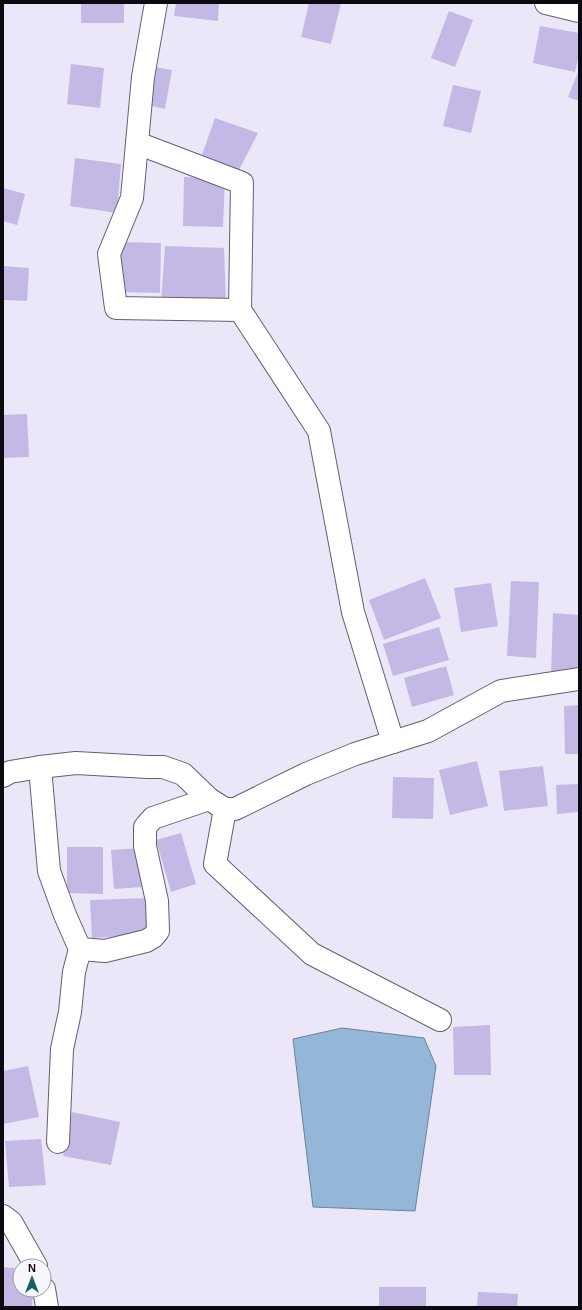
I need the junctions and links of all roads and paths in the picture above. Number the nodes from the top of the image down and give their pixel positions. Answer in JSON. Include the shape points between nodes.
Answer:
{"nodes":[{"id":1,"x":156,"y":3,"type":"edge"},
{"id":2,"x":546,"y":3,"type":"edge"},
{"id":3,"x":579,"y":11,"type":"edge"},
{"id":4,"x":137,"y":143,"type":"junction"},
{"id":5,"x":240,"y":310,"type":"junction"},
{"id":6,"x":579,"y":679,"type":"edge"},
{"id":7,"x":393,"y":742,"type":"junction"},
{"id":8,"x":40,"y":767,"type":"junction"},
{"id":9,"x":3,"y":776,"type":"edge"},
{"id":10,"x":217,"y":804,"type":"junction"},
{"id":11,"x":80,"y":950,"type":"junction"},
{"id":12,"x":440,"y":1020,"type":"dead end"},
{"id":13,"x":58,"y":1142,"type":"dead end"},
{"id":14,"x":3,"y":1216,"type":"edge"},
{"id":15,"x":31,"y":1258,"type":"edge"}],
"edges":[{"from":1,"to":4,"type":"street","via":[[142,77]]},
{"from":2,"to":3,"type":"street"},
{"from":4,"to":5,"type":"street","via":[[242,183]]},
{"from":4,"to":5,"type":"street","via":[[132,198],[109,254],[116,308]]},
{"from":5,"to":7,"type":"street","via":[[319,431],[353,612]]},
{"from":6,"to":7,"type":"street","via":[[501,691],[428,731]]},
{"from":7,"to":10,"type":"street","via":[[306,774],[235,809]]},
{"from":8,"to":9,"type":"street","via":[[10,772]]},
{"from":8,"to":10,"type":"street","via":[[76,762],[163,767],[183,774]]},
{"from":8,"to":11,"type":"street","via":[[49,871]]},
{"from":10,"to":11,"type":"street","via":[[153,818],[145,827],[145,846],[157,901],[158,931],[153,937],[105,951]]},
{"from":10,"to":12,"type":"street","via":[[215,864],[312,954]]},
{"from":11,"to":13,"type":"street","via":[[62,1049]]},
{"from":14,"to":15,"type":"street","via":[[11,1222]]}]}
